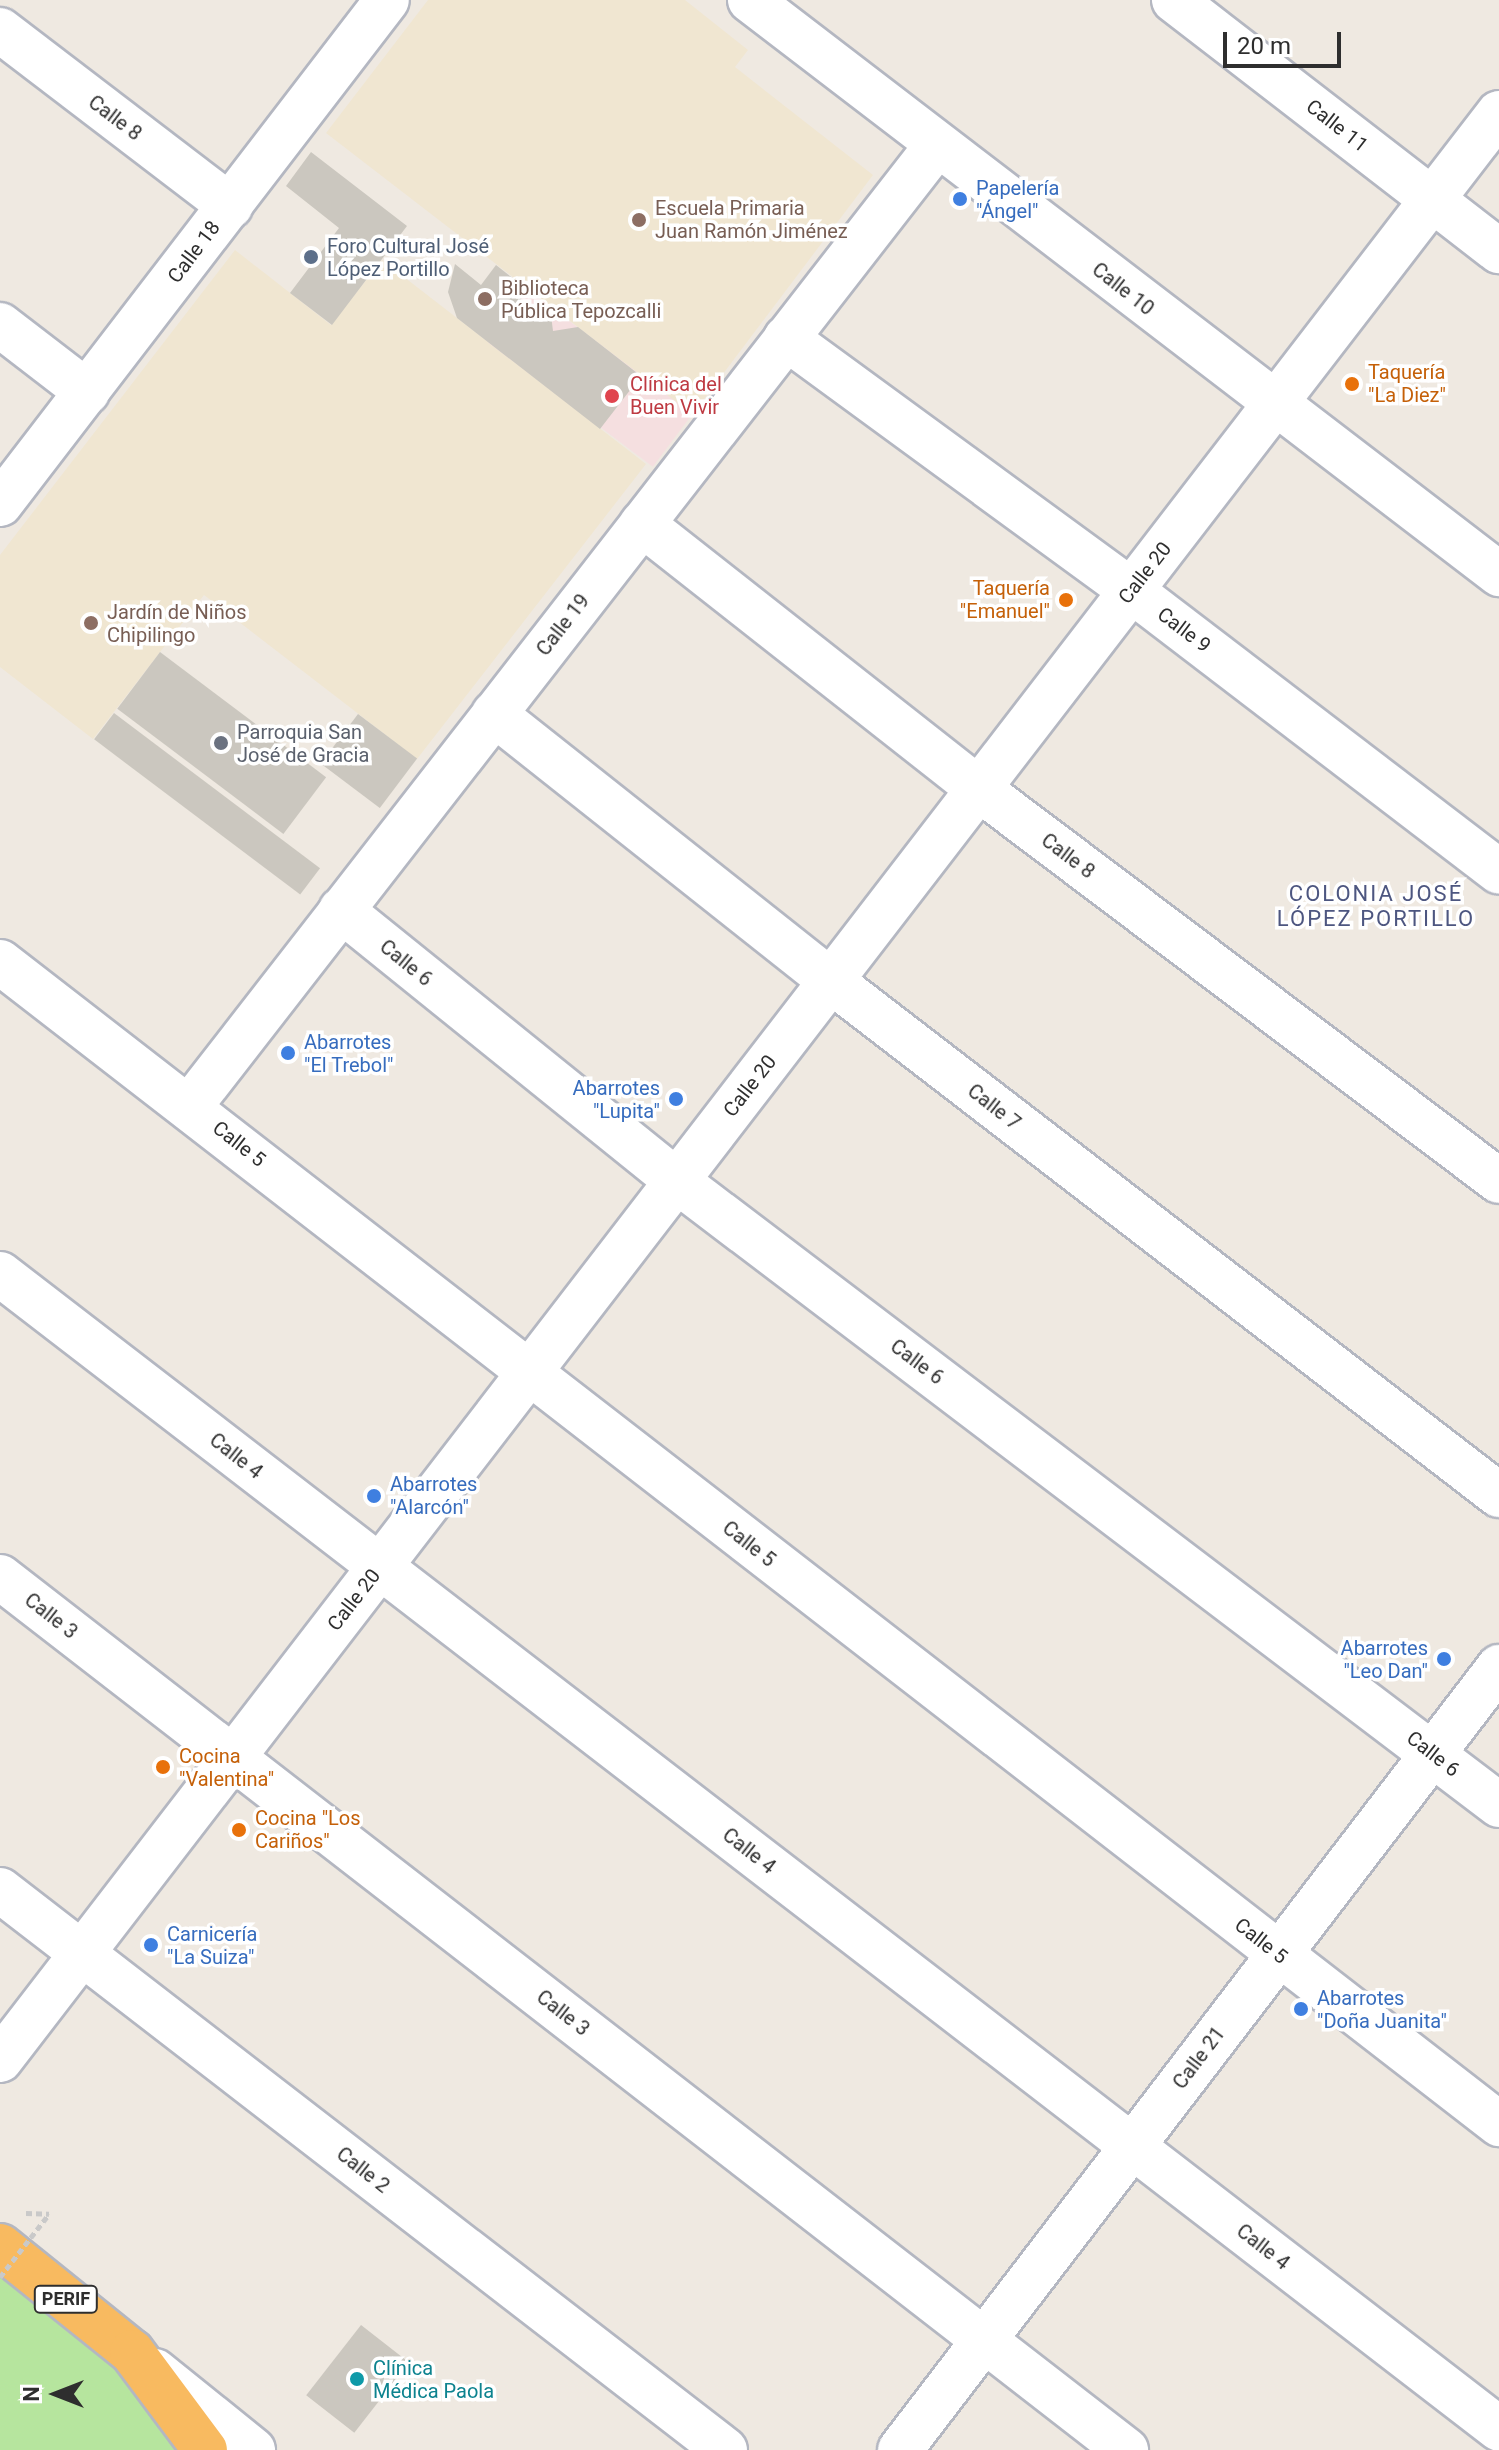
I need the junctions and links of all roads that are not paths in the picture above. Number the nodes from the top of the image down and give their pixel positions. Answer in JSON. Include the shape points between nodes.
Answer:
{"nodes":[{"id":1,"x":750,"y":0,"type":"edge"},
{"id":2,"x":1174,"y":0,"type":"edge"},
{"id":3,"x":383,"y":1,"type":"edge"},
{"id":4,"x":0,"y":30,"type":"edge"},
{"id":5,"x":1499,"y":113,"type":"edge"},
{"id":6,"x":937,"y":145,"type":"junction"},
{"id":7,"x":1432,"y":199,"type":"junction"},
{"id":8,"x":230,"y":206,"type":"junction"},
{"id":9,"x":1499,"y":251,"type":"edge"},
{"id":10,"x":0,"y":325,"type":"edge"},
{"id":11,"x":786,"y":338,"type":"junction"},
{"id":12,"x":87,"y":392,"type":"junction"},
{"id":13,"x":1274,"y":405,"type":"junction"},
{"id":14,"x":0,"y":504,"type":"edge"},
{"id":15,"x":642,"y":524,"type":"junction"},
{"id":16,"x":1499,"y":574,"type":"edge"},
{"id":17,"x":1132,"y":591,"type":"junction"},
{"id":18,"x":494,"y":714,"type":"junction"},
{"id":19,"x":979,"y":789,"type":"junction"},
{"id":20,"x":1499,"y":872,"type":"edge"},
{"id":21,"x":341,"y":910,"type":"junction"},
{"id":22,"x":0,"y":962,"type":"edge"},
{"id":23,"x":831,"y":981,"type":"junction"},
{"id":24,"x":190,"y":1106,"type":"junction"},
{"id":25,"x":677,"y":1181,"type":"junction"},
{"id":26,"x":1499,"y":1181,"type":"edge"},
{"id":27,"x":0,"y":1274,"type":"edge"},
{"id":28,"x":528,"y":1374,"type":"junction"},
{"id":29,"x":1499,"y":1495,"type":"edge"},
{"id":30,"x":380,"y":1566,"type":"junction"},
{"id":31,"x":0,"y":1577,"type":"edge"},
{"id":32,"x":1499,"y":1667,"type":"edge"},
{"id":33,"x":1433,"y":1754,"type":"junction"},
{"id":34,"x":233,"y":1757,"type":"junction"},
{"id":35,"x":1499,"y":1805,"type":"edge"},
{"id":36,"x":0,"y":1890,"type":"edge"},
{"id":37,"x":82,"y":1953,"type":"junction"},
{"id":38,"x":1279,"y":1954,"type":"junction"},
{"id":39,"x":0,"y":2060,"type":"edge"},
{"id":40,"x":1499,"y":2124,"type":"edge"},
{"id":41,"x":1132,"y":2146,"type":"junction"},
{"id":42,"x":0,"y":2246,"type":"edge"},
{"id":43,"x":984,"y":2340,"type":"junction"},
{"id":44,"x":132,"y":2352,"type":"junction"},
{"id":45,"x":1499,"y":2429,"type":"edge"},
{"id":46,"x":205,"y":2450,"type":"edge"},
{"id":47,"x":253,"y":2450,"type":"edge"},
{"id":48,"x":725,"y":2450,"type":"edge"},
{"id":49,"x":900,"y":2450,"type":"edge"},
{"id":50,"x":1126,"y":2450,"type":"edge"}],
"edges":[{"from":1,"to":6,"type":"street","name":"Calle 10"},
{"from":2,"to":7,"type":"street","name":"Calle 11"},
{"from":3,"to":8,"type":"street","name":"Calle 18"},
{"from":4,"to":8,"type":"street","name":"Calle 8"},
{"from":5,"to":7,"type":"street","name":"Calle 20"},
{"from":6,"to":11,"type":"street","name":"Calle 19"},
{"from":6,"to":13,"type":"street","name":"Calle 10"},
{"from":7,"to":9,"type":"street","name":"Calle 11"},
{"from":7,"to":13,"type":"street","name":"Calle 20"},
{"from":8,"to":12,"type":"street","name":"Calle 18"},
{"from":10,"to":12,"type":"street"},
{"from":11,"to":15,"type":"street","name":"Calle 19"},
{"from":11,"to":17,"type":"street","name":"Calle 9"},
{"from":12,"to":14,"type":"street","name":"Calle 18"},
{"from":13,"to":16,"type":"street","name":"Calle 10"},
{"from":13,"to":17,"type":"street","name":"Calle 20"},
{"from":15,"to":18,"type":"street","name":"Calle 19"},
{"from":15,"to":19,"type":"street","name":"Calle 8"},
{"from":17,"to":19,"type":"street","name":"Calle 20"},
{"from":17,"to":20,"type":"street","name":"Calle 9"},
{"from":18,"to":21,"type":"street","name":"Calle 19"},
{"from":18,"to":23,"type":"street","name":"Calle 7"},
{"from":19,"to":23,"type":"street","name":"Calle 20"},
{"from":19,"to":26,"type":"street","name":"Calle 8"},
{"from":21,"to":24,"type":"street","name":"Calle 19"},
{"from":21,"to":25,"type":"street","name":"Calle 6"},
{"from":22,"to":24,"type":"street","name":"Calle 5"},
{"from":23,"to":25,"type":"street","name":"Calle 20"},
{"from":23,"to":29,"type":"street","name":"Calle 7"},
{"from":24,"to":28,"type":"street","name":"Calle 5"},
{"from":25,"to":28,"type":"street","name":"Calle 20"},
{"from":25,"to":33,"type":"street","name":"Calle 6"},
{"from":27,"to":30,"type":"street","name":"Calle 4"},
{"from":28,"to":30,"type":"street","name":"Calle 20"},
{"from":28,"to":38,"type":"street","name":"Calle 5"},
{"from":30,"to":34,"type":"street","name":"Calle 20"},
{"from":30,"to":41,"type":"street","name":"Calle 4"},
{"from":31,"to":34,"type":"street","name":"Calle 3"},
{"from":32,"to":33,"type":"street","name":"Calle 21"},
{"from":33,"to":35,"type":"street","name":"Calle 6"},
{"from":33,"to":38,"type":"street","name":"Calle 21"},
{"from":34,"to":37,"type":"street","name":"Calle 20"},
{"from":34,"to":43,"type":"street","name":"Calle 3"},
{"from":36,"to":37,"type":"street","name":"Calle 2"},
{"from":37,"to":39,"type":"street","name":"Calle 20"},
{"from":37,"to":48,"type":"street","name":"Calle 2"},
{"from":38,"to":40,"type":"street","name":"Calle 5"},
{"from":38,"to":41,"type":"street","name":"Calle 21"},
{"from":41,"to":43,"type":"street","name":"Calle 21"},
{"from":41,"to":45,"type":"street","name":"Calle 4"},
{"from":42,"to":44,"type":"highway","number":"PERIF"},
{"from":43,"to":49,"type":"street","name":"Calle 21"},
{"from":43,"to":50,"type":"street","name":"Calle 3"},
{"from":44,"to":46,"type":"highway","number":"PERIF"},
{"from":44,"to":47,"type":"street","number":"PERIF"}]}
